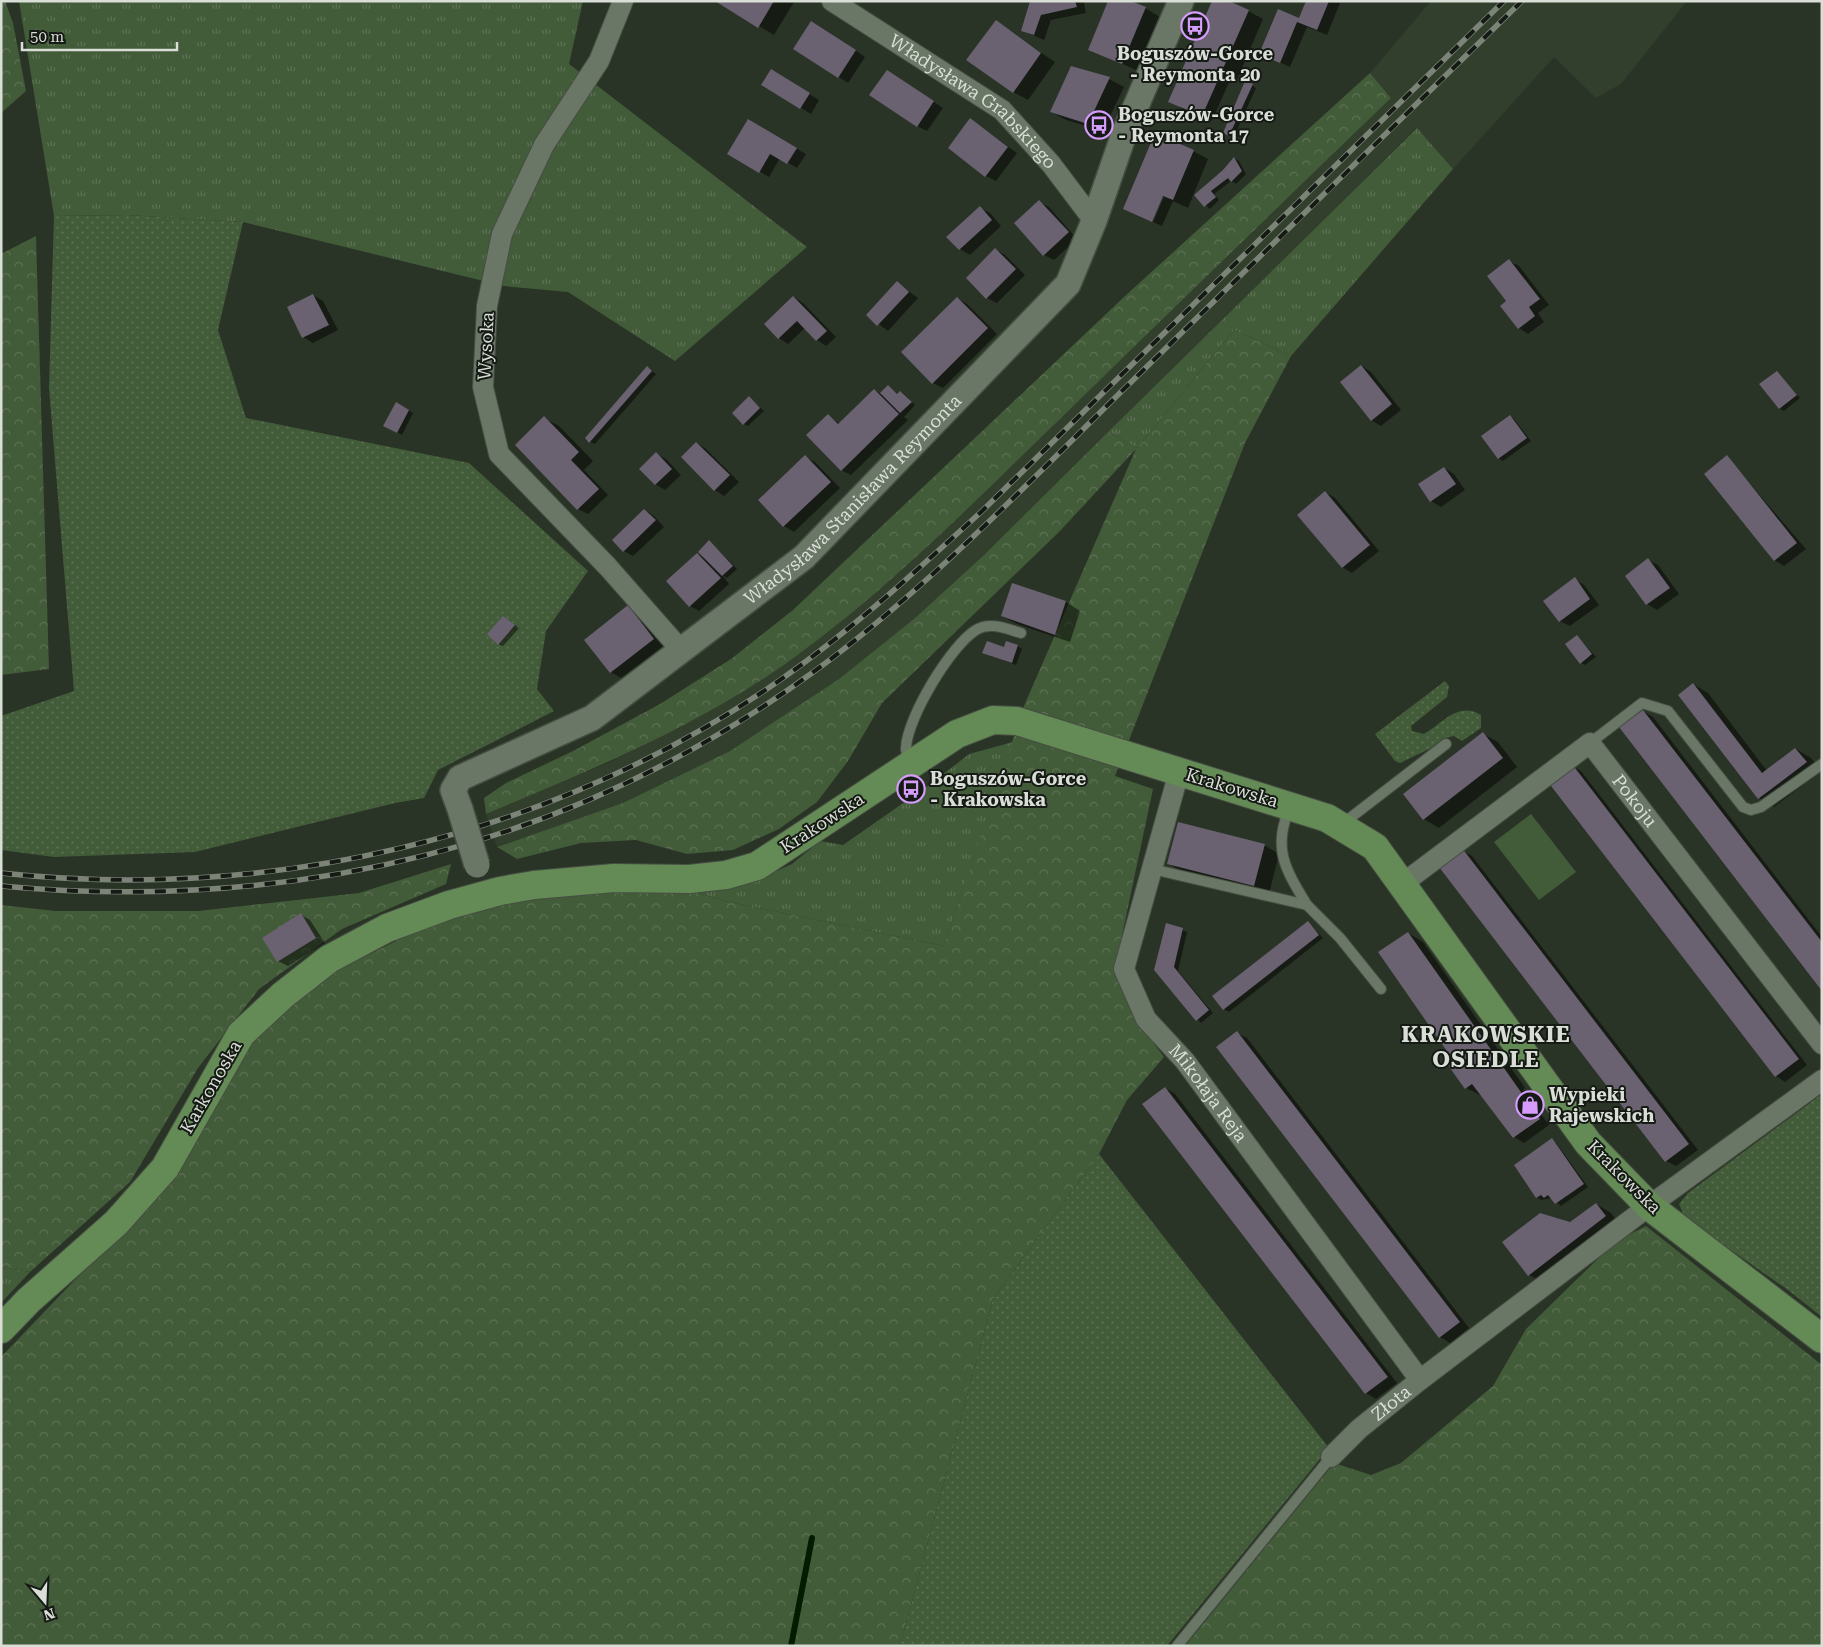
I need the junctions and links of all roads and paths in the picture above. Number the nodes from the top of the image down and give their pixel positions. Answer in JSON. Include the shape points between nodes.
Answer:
{"nodes":[{"id":1,"x":623,"y":1,"type":"edge"},
{"id":2,"x":1180,"y":1,"type":"edge"},
{"id":3,"x":843,"y":4,"type":"edge"},
{"id":4,"x":1094,"y":221,"type":"junction"},
{"id":5,"x":1021,"y":633,"type":"dead end"},
{"id":6,"x":681,"y":650,"type":"junction"},
{"id":7,"x":1590,"y":743,"type":"junction"},
{"id":8,"x":1446,"y":744,"type":"dead end"},
{"id":9,"x":912,"y":764,"type":"junction"},
{"id":10,"x":1822,"y":764,"type":"edge"},
{"id":11,"x":1170,"y":769,"type":"junction"},
{"id":12,"x":1290,"y":806,"type":"junction"},
{"id":13,"x":1340,"y":826,"type":"junction"},
{"id":14,"x":1152,"y":869,"type":"junction"},
{"id":15,"x":1402,"y":884,"type":"junction"},
{"id":16,"x":474,"y":898,"type":"junction"},
{"id":17,"x":1307,"y":905,"type":"junction"},
{"id":18,"x":1381,"y":989,"type":"dead end"},
{"id":19,"x":1822,"y":1044,"type":"edge"},
{"id":20,"x":1822,"y":1080,"type":"edge"},
{"id":21,"x":1649,"y":1206,"type":"junction"},
{"id":22,"x":1,"y":1329,"type":"edge"},
{"id":23,"x":1822,"y":1338,"type":"edge"},
{"id":24,"x":1420,"y":1380,"type":"junction"},
{"id":25,"x":1331,"y":1457,"type":"joint"},
{"id":26,"x":1176,"y":1646,"type":"edge"}],
"edges":[{"from":1,"to":6,"type":"street","name":"Wysoka","via":[[599,61],[544,145],[502,234],[487,306],[483,386],[499,454],[608,567]]},
{"from":2,"to":4,"type":"street","name":"Władysława Stanisława Reymonta","via":[[1122,141]]},
{"from":3,"to":4,"type":"street","name":"Władysława Grabskiego","via":[[1002,110],[1051,164]]},
{"from":4,"to":6,"type":"street","name":"Władysława Stanisława Reymonta","via":[[1068,284],[994,362],[804,557]]},
{"from":5,"to":9,"type":"lane","via":[[991,625],[976,630],[952,654],[930,687],[908,734],[905,750]]},
{"from":6,"to":16,"type":"street","name":"Władysława Stanisława Reymonta","bridge":true,"via":[[592,718],[460,778],[453,790],[477,865]]},
{"from":7,"to":10,"type":"lane","via":[[1642,703],[1668,711],[1743,807],[1751,810],[1761,807]]},
{"from":7,"to":15,"type":"street"},
{"from":7,"to":19,"type":"street","name":"Pokoju"},
{"from":8,"to":13,"type":"lane"},
{"from":9,"to":11,"type":"main road","name":"Krakowska","via":[[957,734],[993,720],[1017,721]]},
{"from":9,"to":16,"type":"main road","name":"Krakowska","via":[[757,866],[726,875],[689,879],[614,878],[534,884]]},
{"from":11,"to":12,"type":"main road","name":"Krakowska"},
{"from":11,"to":14,"type":"street","name":"Mikołaja Reja"},
{"from":12,"to":13,"type":"main road","name":"Krakowska","via":[[1327,818]]},
{"from":12,"to":17,"type":"lane","via":[[1280,834],[1281,853],[1289,876]]},
{"from":13,"to":15,"type":"main road","name":"Krakowska","via":[[1376,847]]},
{"from":14,"to":17,"type":"lane"},
{"from":14,"to":24,"type":"street","name":"Mikołaja Reja","via":[[1124,969],[1146,1019],[1185,1061]]},
{"from":15,"to":21,"type":"main road","name":"Krakowska","via":[[1588,1143]]},
{"from":16,"to":22,"type":"main road","name":"Karkonoska","via":[[387,928],[337,954],[283,994],[241,1034],[165,1168],[116,1223]]},
{"from":17,"to":18,"type":"lane","via":[[1340,938]]},
{"from":20,"to":21,"type":"street","name":"Złota"},
{"from":21,"to":23,"type":"main road","name":"Krakowska"},
{"from":21,"to":24,"type":"street","name":"Złota"},
{"from":24,"to":25,"type":"street","name":"Złota","via":[[1359,1429]]},
{"from":25,"to":26,"type":"lane","name":"Złota"}]}
